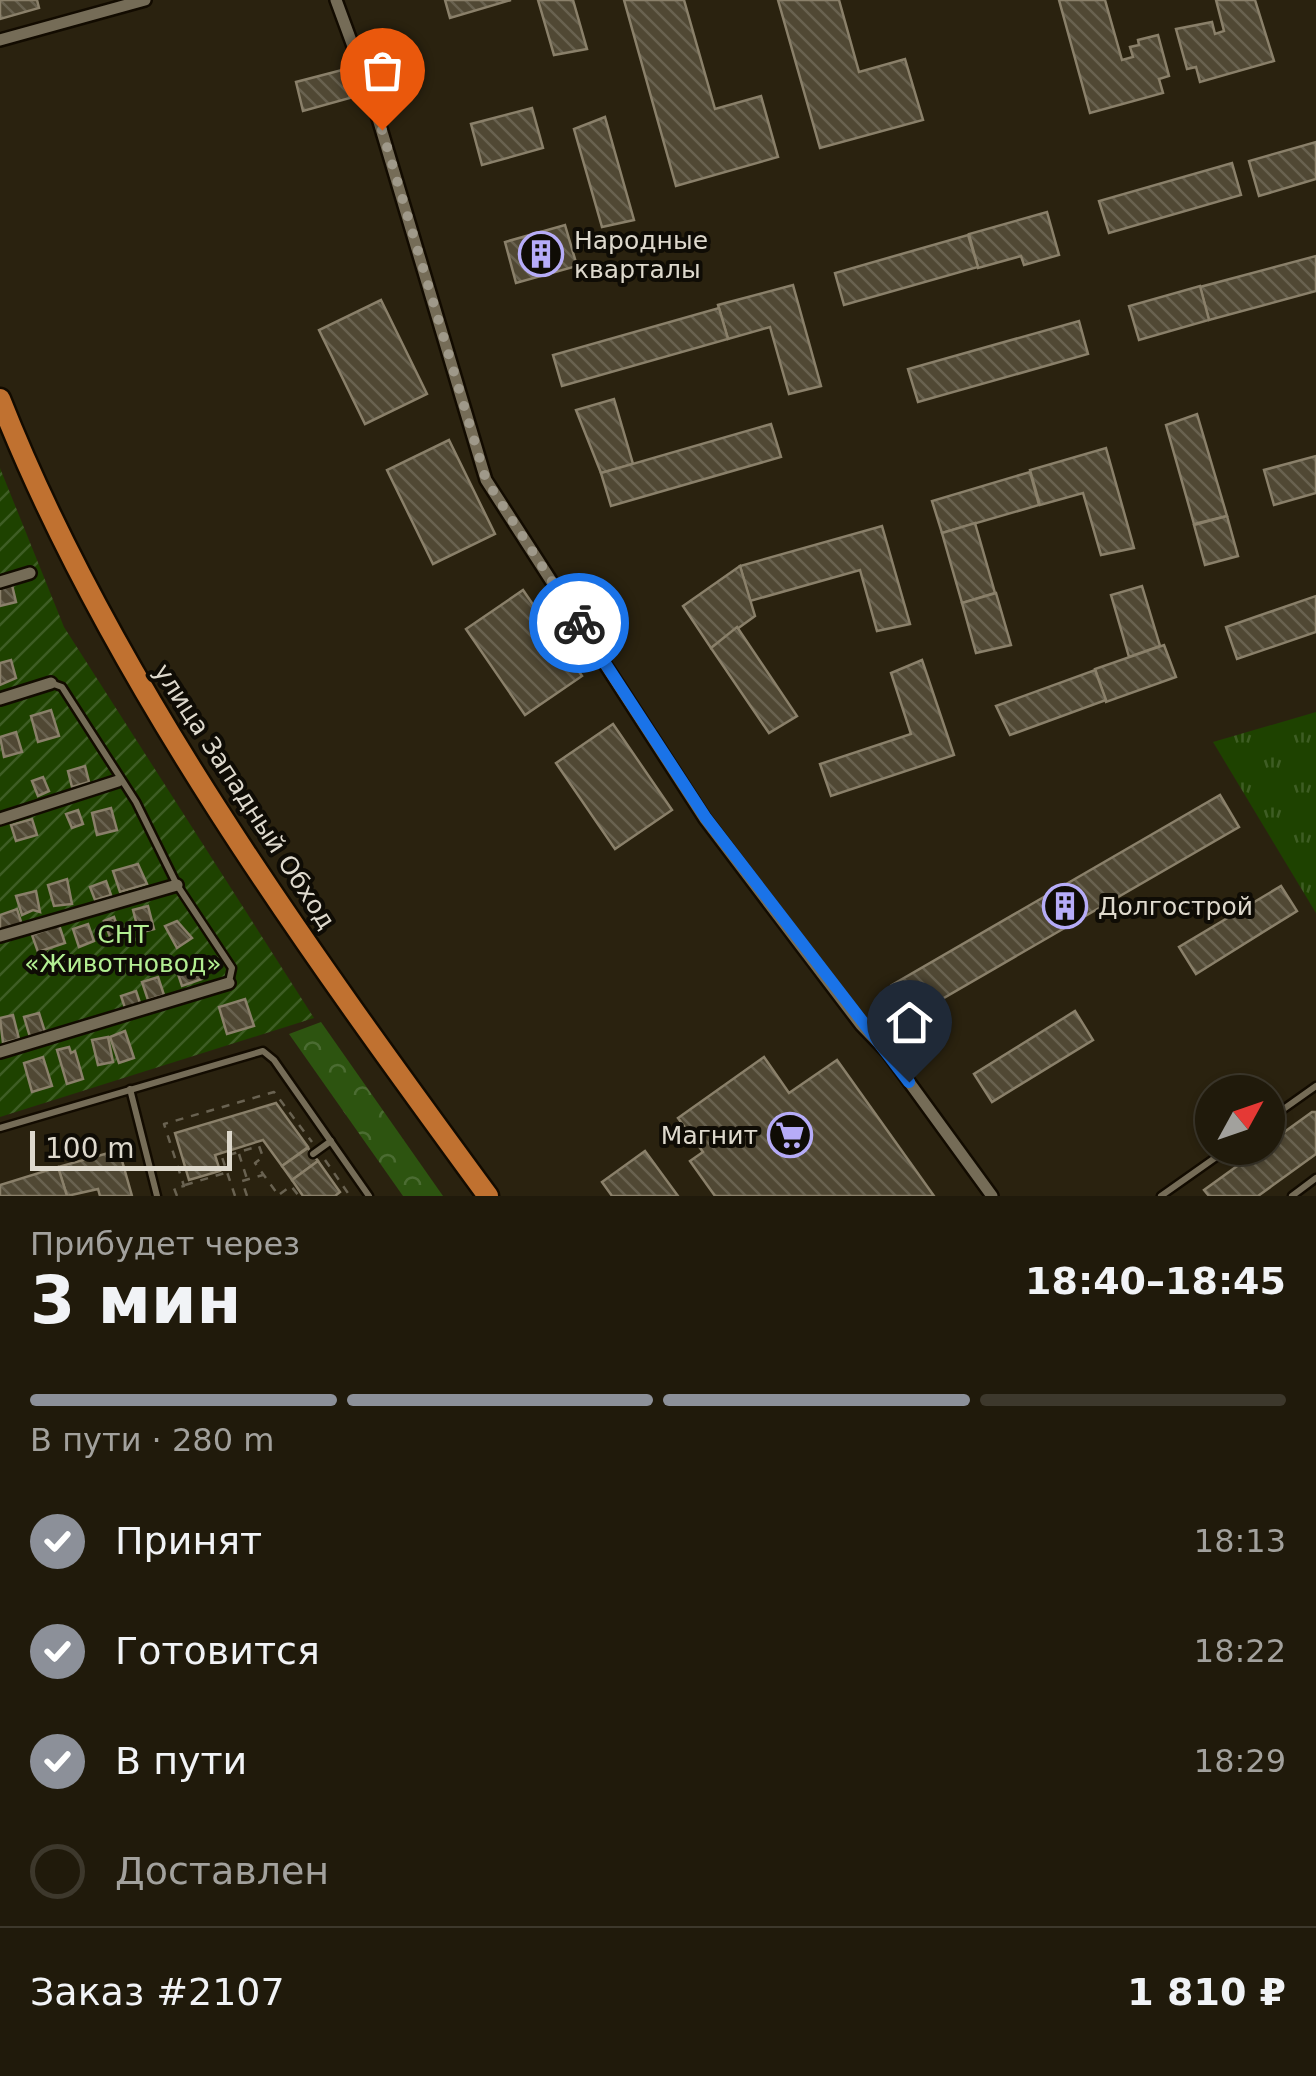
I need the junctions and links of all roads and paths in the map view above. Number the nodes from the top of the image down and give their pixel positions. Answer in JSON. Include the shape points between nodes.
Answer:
{"nodes":[{"id":1,"x":145,"y":0,"type":"edge"},
{"id":2,"x":336,"y":0,"type":"edge"},
{"id":3,"x":0,"y":40,"type":"edge"},
{"id":4,"x":0,"y":400,"type":"edge"},
{"id":5,"x":0,"y":434,"type":"edge"},
{"id":6,"x":30,"y":573,"type":"dead end"},
{"id":7,"x":0,"y":582,"type":"edge"},
{"id":8,"x":51,"y":683,"type":"joint"},
{"id":9,"x":0,"y":699,"type":"edge"},
{"id":10,"x":118,"y":781,"type":"junction"},
{"id":11,"x":0,"y":818,"type":"edge"},
{"id":12,"x":178,"y":885,"type":"junction"},
{"id":13,"x":0,"y":936,"type":"edge"},
{"id":14,"x":229,"y":983,"type":"joint"},
{"id":15,"x":0,"y":1052,"type":"edge"},
{"id":16,"x":1316,"y":1086,"type":"edge"},
{"id":17,"x":130,"y":1088,"type":"junction"},
{"id":18,"x":1285,"y":1108,"type":"edge"},
{"id":19,"x":0,"y":1128,"type":"edge"},
{"id":20,"x":446,"y":1139,"type":"junction"},
{"id":21,"x":331,"y":1141,"type":"junction"},
{"id":22,"x":238,"y":1152,"type":"junction"},
{"id":23,"x":316,"y":1152,"type":"junction"},
{"id":24,"x":1205,"y":1165,"type":"edge"},
{"id":25,"x":227,"y":1172,"type":"junction"},
{"id":26,"x":264,"y":1175,"type":"junction"},
{"id":27,"x":1316,"y":1178,"type":"edge"},
{"id":28,"x":247,"y":1180,"type":"junction"},
{"id":29,"x":184,"y":1186,"type":"junction"},
{"id":30,"x":246,"y":1195,"type":"edge"},
{"id":31,"x":279,"y":1195,"type":"edge"},
{"id":32,"x":156,"y":1196,"type":"edge"},
{"id":33,"x":177,"y":1196,"type":"edge"},
{"id":34,"x":235,"y":1196,"type":"edge"},
{"id":35,"x":299,"y":1196,"type":"edge"},
{"id":36,"x":350,"y":1196,"type":"edge"},
{"id":37,"x":369,"y":1196,"type":"edge"},
{"id":38,"x":475,"y":1196,"type":"edge"},
{"id":39,"x":488,"y":1196,"type":"edge"},
{"id":40,"x":506,"y":1196,"type":"edge"},
{"id":41,"x":992,"y":1196,"type":"edge"},
{"id":42,"x":1161,"y":1196,"type":"edge"},
{"id":43,"x":1292,"y":1196,"type":"edge"}],
"edges":[{"from":1,"to":3,"type":"street"},
{"from":2,"to":41,"type":"street","via":[[371,95],[486,480],[706,818]]},
{"from":4,"to":20,"type":"highway","name":"улица Западный Обход","via":[[82,577],[156,708]]},
{"from":5,"to":38,"type":"highway","name":"улица Западный Обход","via":[[148,713]]},
{"from":6,"to":7,"type":"street"},
{"from":8,"to":9,"type":"street"},
{"from":8,"to":10,"type":"lane","via":[[73,702]]},
{"from":10,"to":11,"type":"street"},
{"from":10,"to":12,"type":"lane","via":[[136,802]]},
{"from":12,"to":13,"type":"street"},
{"from":12,"to":14,"type":"lane","via":[[232,968]]},
{"from":14,"to":15,"type":"street"},
{"from":16,"to":18,"type":"lane"},
{"from":17,"to":19,"type":"lane"},
{"from":17,"to":21,"type":"lane","via":[[263,1051]]},
{"from":17,"to":32,"type":"lane"},
{"from":20,"to":39,"type":"highway","name":"улица Западный Обход"},
{"from":20,"to":40,"type":"highway"},
{"from":21,"to":23,"type":"lane"},
{"from":21,"to":37,"type":"lane"},
{"from":22,"to":25,"type":"path","via":[[222,1157]]},
{"from":22,"to":26,"type":"path","via":[[259,1146],[263,1157],[255,1163]]},
{"from":22,"to":28,"type":"path"},
{"from":23,"to":29,"type":"path","via":[[274,1092],[164,1124]]},
{"from":23,"to":36,"type":"path"},
{"from":24,"to":42,"type":"lane"},
{"from":25,"to":29,"type":"path"},
{"from":25,"to":34,"type":"path"},
{"from":26,"to":28,"type":"path"},
{"from":26,"to":31,"type":"path"},
{"from":27,"to":43,"type":"lane"},
{"from":28,"to":30,"type":"path"},
{"from":29,"to":33,"type":"path","via":[[174,1188]]},
{"from":30,"to":34,"type":"path"},
{"from":31,"to":35,"type":"path","via":[[292,1186]]}]}
